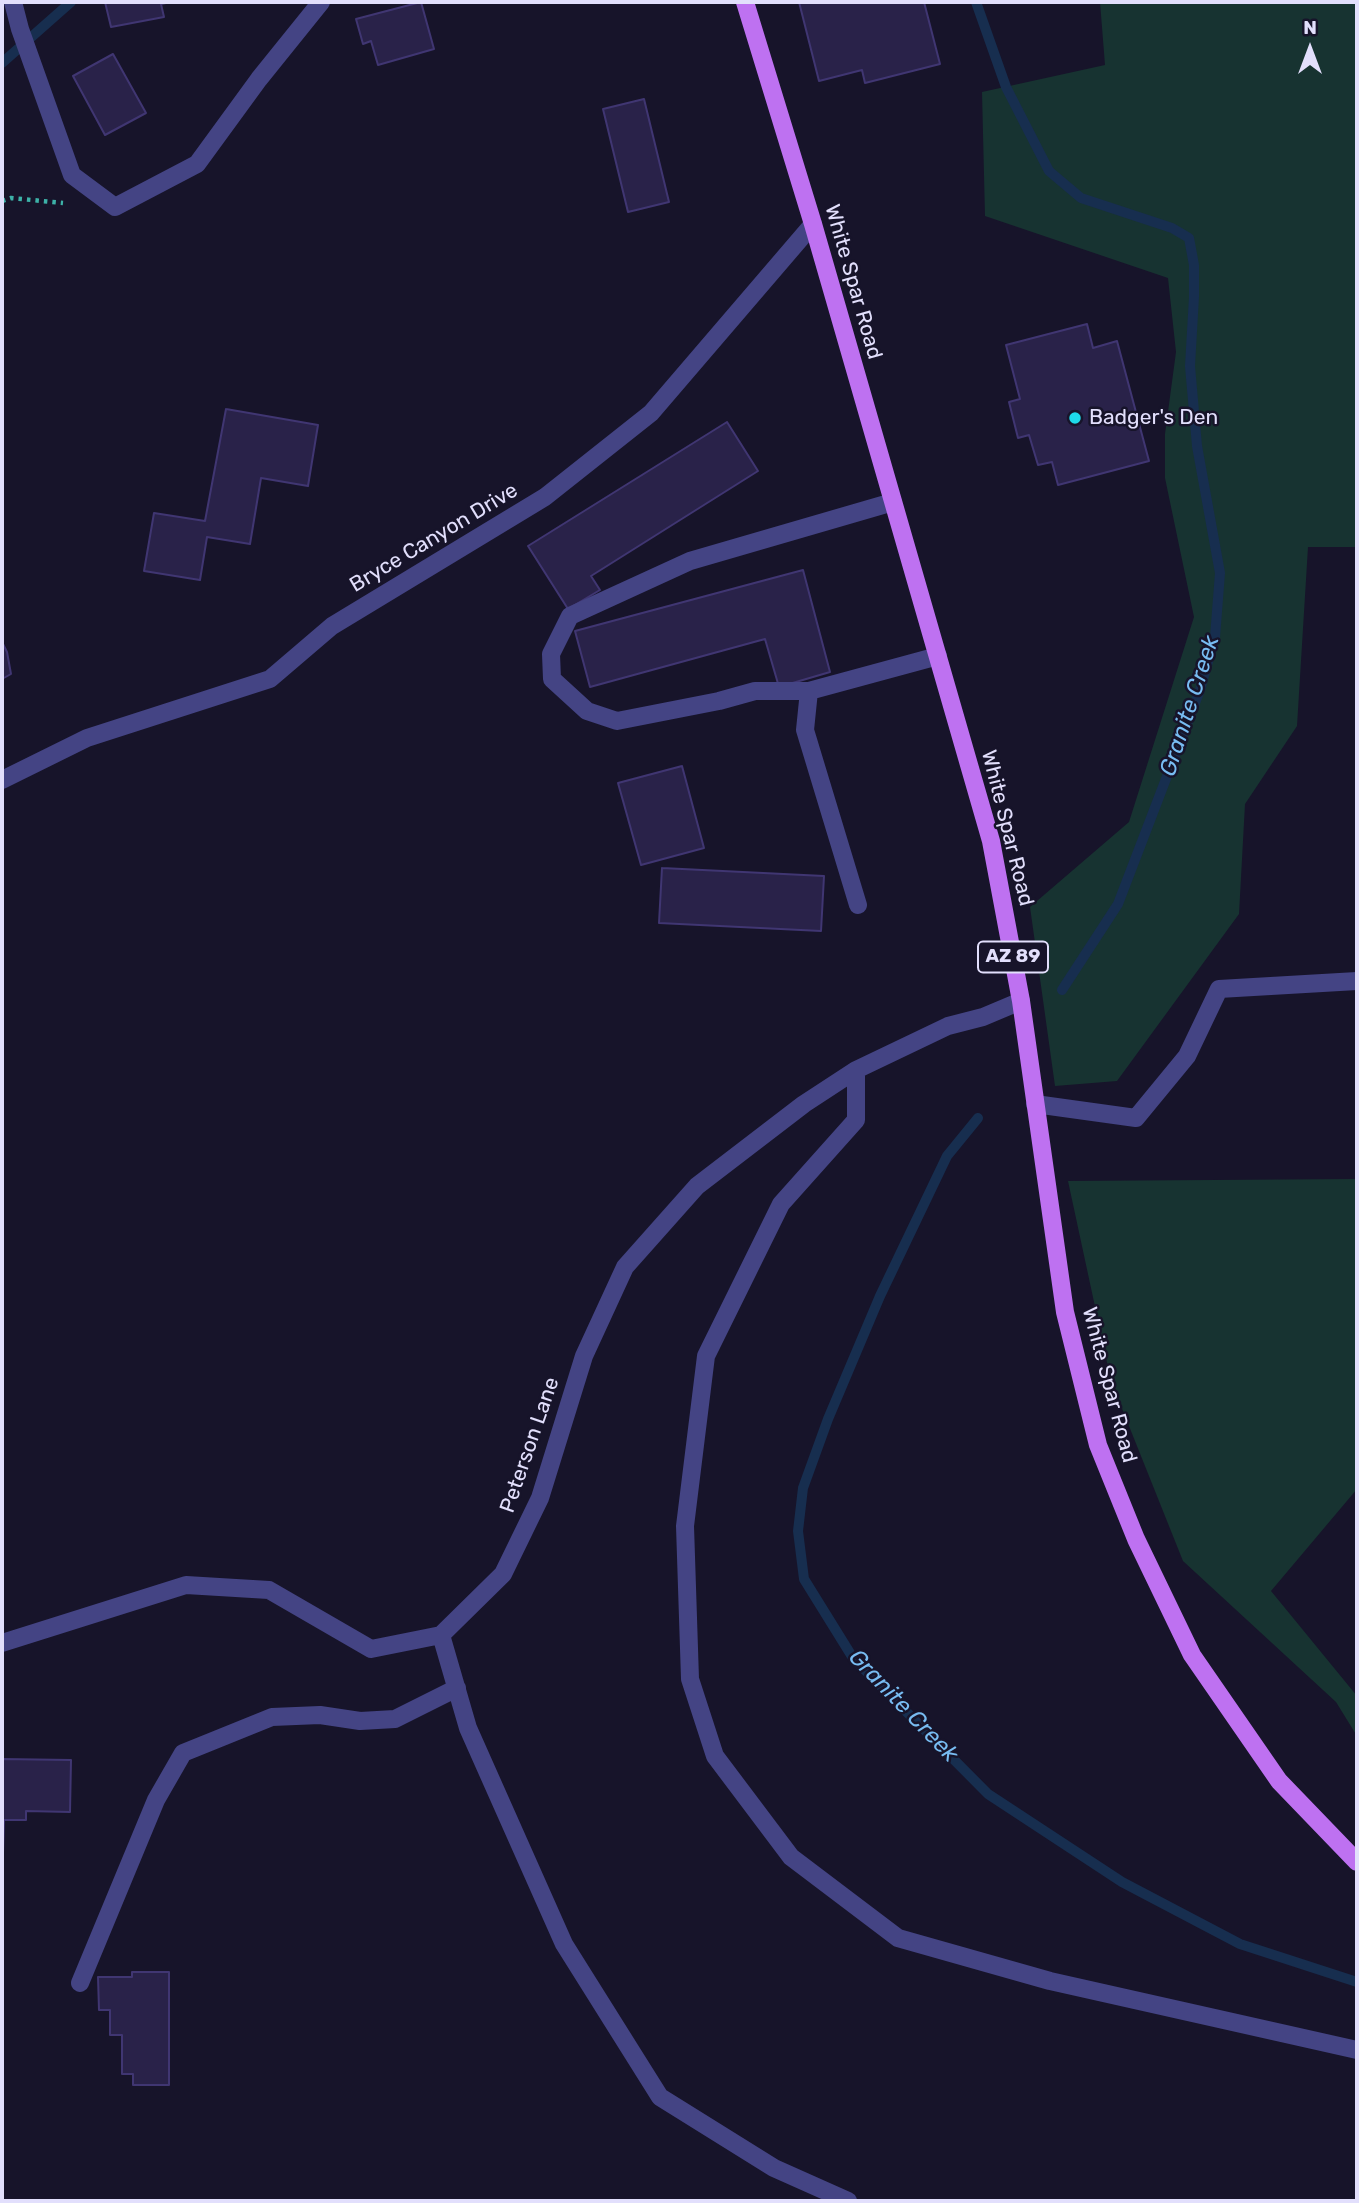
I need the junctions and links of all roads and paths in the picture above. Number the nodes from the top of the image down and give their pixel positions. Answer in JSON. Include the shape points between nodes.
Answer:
{"nodes":[{"id":1,"x":13,"y":2,"type":"edge"},
{"id":2,"x":321,"y":2,"type":"edge"},
{"id":3,"x":745,"y":2,"type":"edge"},
{"id":4,"x":2,"y":201,"type":"edge"},
{"id":5,"x":116,"y":207,"type":"junction"},
{"id":6,"x":813,"y":224,"type":"junction"},
{"id":7,"x":893,"y":502,"type":"junction"},
{"id":8,"x":938,"y":656,"type":"junction"},
{"id":9,"x":809,"y":691,"type":"junction"},
{"id":10,"x":2,"y":780,"type":"edge"},
{"id":11,"x":858,"y":905,"type":"dead end"},
{"id":12,"x":1357,"y":981,"type":"edge"},
{"id":13,"x":1021,"y":1001,"type":"junction"},
{"id":14,"x":856,"y":1070,"type":"junction"},
{"id":15,"x":1035,"y":1104,"type":"junction"},
{"id":16,"x":441,"y":1635,"type":"junction"},
{"id":17,"x":2,"y":1643,"type":"edge"},
{"id":18,"x":457,"y":1688,"type":"junction"},
{"id":19,"x":1357,"y":1862,"type":"edge"},
{"id":20,"x":80,"y":1983,"type":"dead end"},
{"id":21,"x":1357,"y":2050,"type":"edge"},
{"id":22,"x":848,"y":2201,"type":"edge"}],
"edges":[{"from":1,"to":5,"type":"street","via":[[72,175]]},
{"from":2,"to":5,"type":"street","via":[[197,164]]},
{"from":3,"to":6,"type":"main road","name":"White Spar Road","number":"AZ 89"},
{"from":4,"to":5,"type":"path"},
{"from":6,"to":7,"type":"main road","name":"White Spar Road","number":"AZ 89"},
{"from":6,"to":10,"type":"street","name":"Bryce Canyon Drive","via":[[651,413],[545,497],[332,626],[270,679],[87,738]]},
{"from":7,"to":8,"type":"main road","name":"White Spar Road","number":"AZ 89"},
{"from":7,"to":9,"type":"street","via":[[690,561],[570,616],[551,654],[552,679],[587,711],[617,721],[755,691]]},
{"from":8,"to":9,"type":"street"},
{"from":8,"to":13,"type":"main road","name":"White Spar Road","number":"AZ 89","via":[[991,841]]},
{"from":9,"to":11,"type":"street","via":[[804,730]]},
{"from":12,"to":15,"type":"street","via":[[1219,989],[1187,1056],[1136,1118]]},
{"from":13,"to":14,"type":"street","name":"Peterson Lane","via":[[948,1026]]},
{"from":13,"to":15,"type":"main road","name":"White Spar Road","number":"AZ 89"},
{"from":14,"to":16,"type":"street","name":"Peterson Lane","via":[[697,1186],[625,1267],[584,1356],[540,1498],[503,1574]]},
{"from":14,"to":21,"type":"street","via":[[856,1121],[781,1204],[706,1356],[685,1525],[690,1679],[715,1756],[791,1857],[898,1938],[1049,1981]]},
{"from":15,"to":19,"type":"main road","name":"White Spar Road","number":"AZ 89","via":[[1065,1312],[1098,1445],[1136,1539],[1192,1655],[1279,1782]]},
{"from":16,"to":17,"type":"street","via":[[371,1649],[269,1590],[186,1585]]},
{"from":16,"to":18,"type":"street"},
{"from":18,"to":20,"type":"street","via":[[395,1719],[272,1717],[183,1753],[156,1800]]},
{"from":18,"to":22,"type":"street","via":[[468,1728],[564,1944],[660,2098],[774,2168]]}]}
